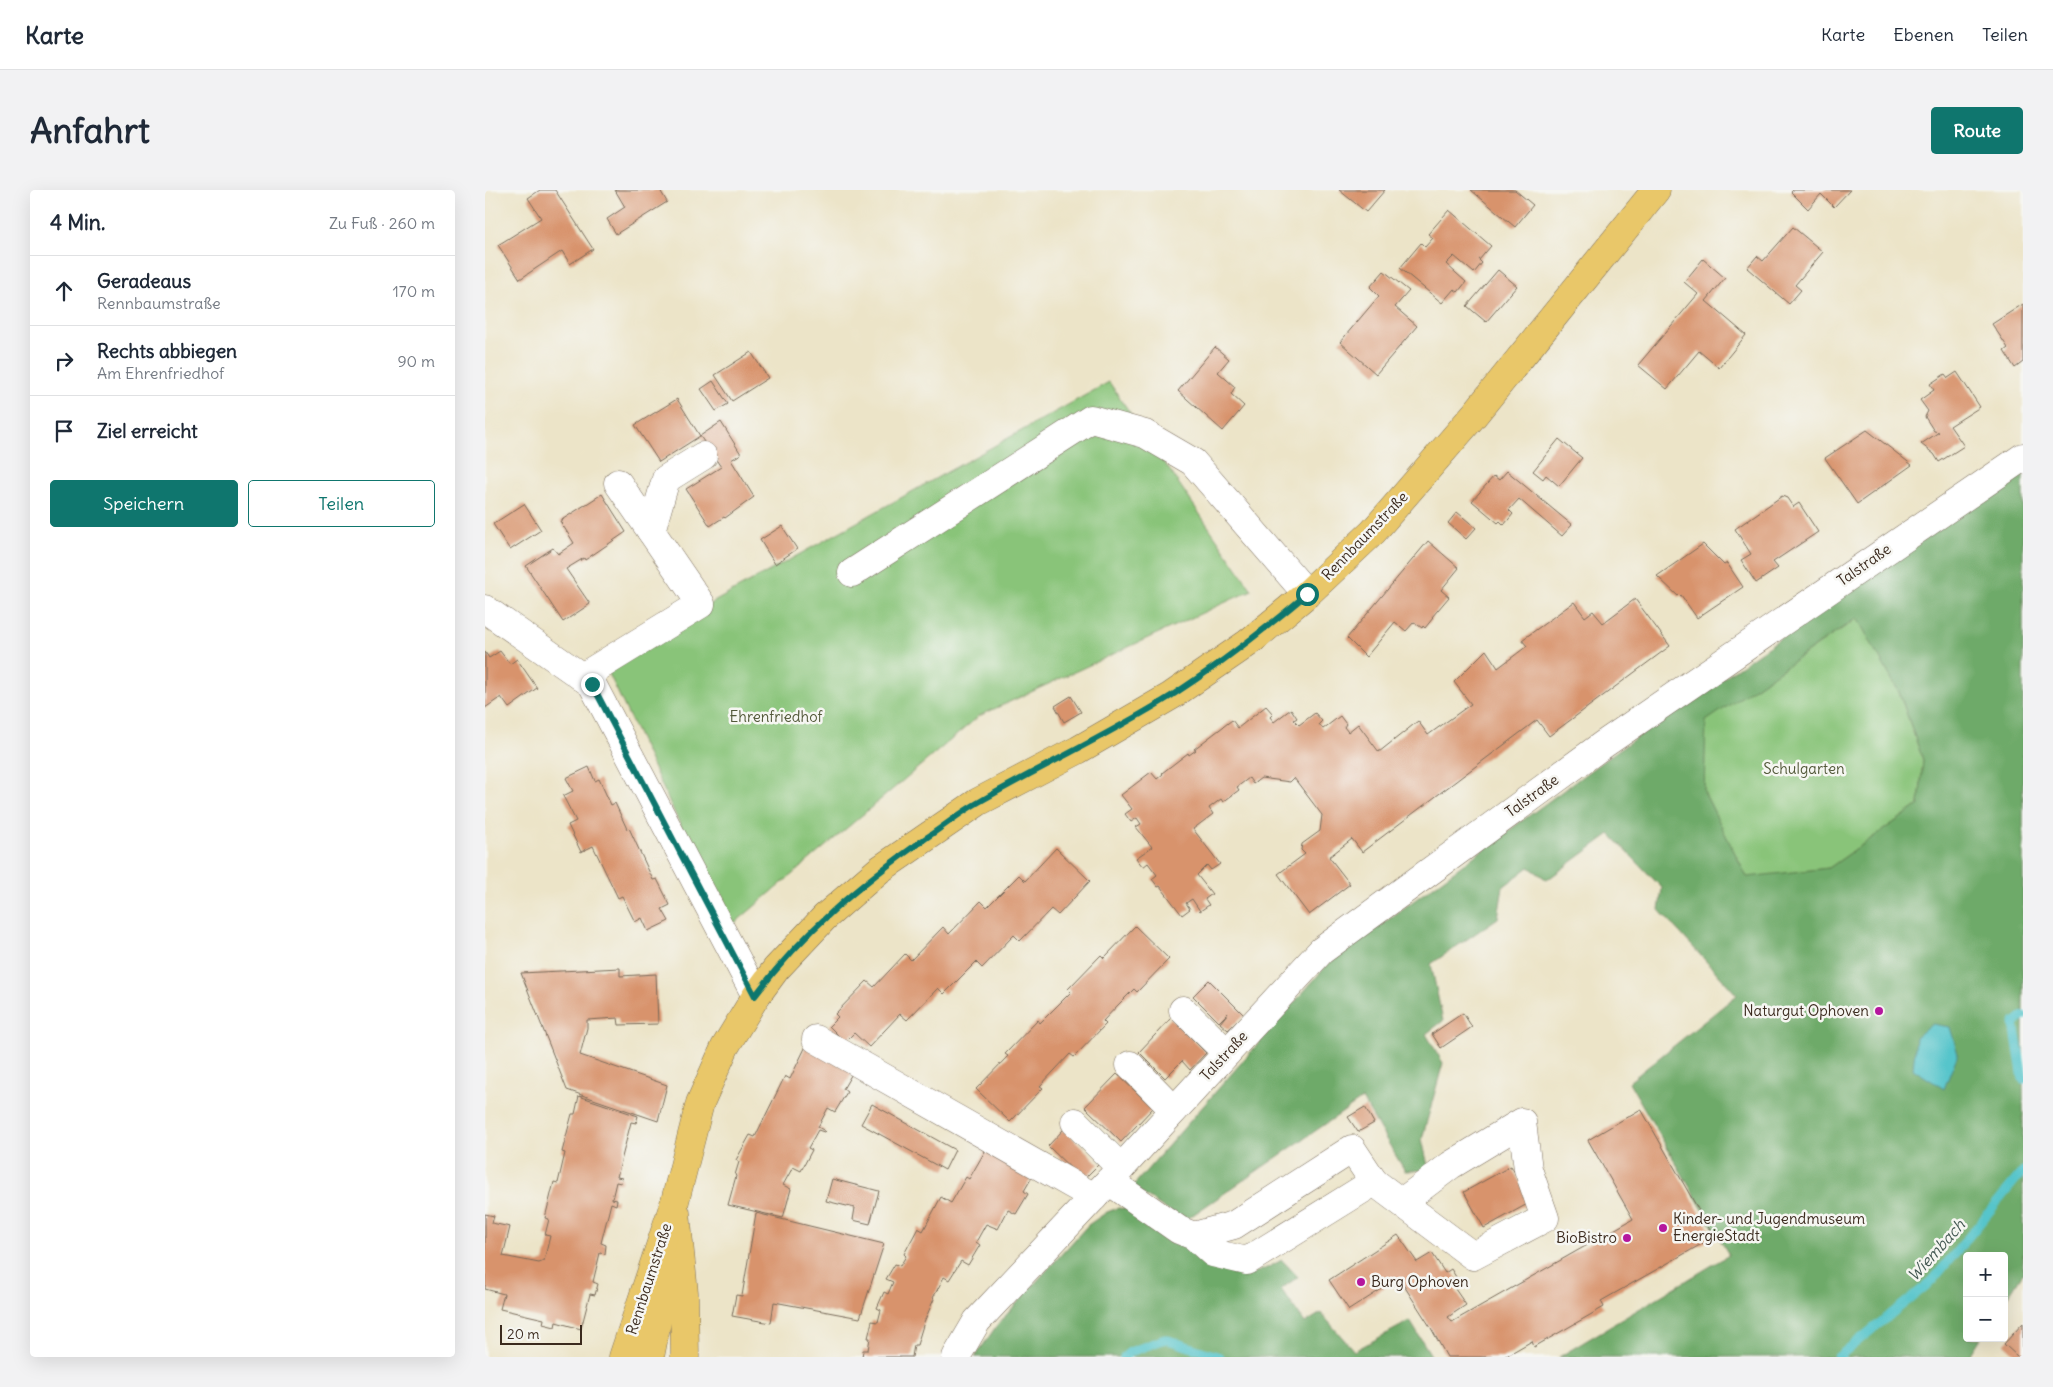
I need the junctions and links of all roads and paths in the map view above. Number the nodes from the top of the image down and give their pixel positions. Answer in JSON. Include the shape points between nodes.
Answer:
{"nodes":[{"id":1,"x":1656,"y":190,"type":"edge"},
{"id":2,"x":703,"y":456,"type":"dead end"},
{"id":3,"x":2023,"y":457,"type":"edge"},
{"id":4,"x":619,"y":483,"type":"dead end"},
{"id":5,"x":651,"y":531,"type":"junction"},
{"id":6,"x":852,"y":573,"type":"dead end"},
{"id":7,"x":1307,"y":594,"type":"junction"},
{"id":8,"x":485,"y":609,"type":"edge"},
{"id":9,"x":582,"y":677,"type":"junction"},
{"id":10,"x":755,"y":996,"type":"junction"},
{"id":11,"x":1183,"y":1010,"type":"dead end"},
{"id":12,"x":816,"y":1039,"type":"dead end"},
{"id":13,"x":1227,"y":1053,"type":"junction"},
{"id":14,"x":1130,"y":1065,"type":"dead end"},
{"id":15,"x":1174,"y":1110,"type":"junction"},
{"id":16,"x":1075,"y":1122,"type":"dead end"},
{"id":17,"x":1108,"y":1182,"type":"junction"},
{"id":18,"x":1374,"y":1182,"type":"junction"},
{"id":19,"x":675,"y":1201,"type":"junction"},
{"id":20,"x":1403,"y":1202,"type":"junction"},
{"id":21,"x":1194,"y":1236,"type":"junction"},
{"id":22,"x":623,"y":1357,"type":"edge"},
{"id":23,"x":650,"y":1357,"type":"edge"},
{"id":24,"x":685,"y":1357,"type":"edge"},
{"id":25,"x":956,"y":1357,"type":"edge"}],
"edges":[{"from":1,"to":7,"type":"main road","name":"Rennbaumstraße","via":[[1475,415],[1373,532]]},
{"from":2,"to":5,"type":"street","via":[[666,479]]},
{"from":3,"to":13,"type":"street","name":"Talstraße","via":[[1604,744],[1321,950]]},
{"from":4,"to":5,"type":"street"},
{"from":5,"to":9,"type":"street","via":[[701,604]]},
{"from":6,"to":7,"type":"street","via":[[1091,419],[1145,434],[1193,462]]},
{"from":7,"to":10,"type":"main road","name":"Rennbaumstraße","via":[[1248,643],[1171,696],[1078,750],[978,802],[879,870],[801,941]]},
{"from":8,"to":9,"type":"street"},
{"from":9,"to":10,"type":"street","via":[[592,684]]},
{"from":10,"to":19,"type":"main road","name":"Rennbaumstraße","via":[[725,1047],[700,1103]]},
{"from":11,"to":13,"type":"street"},
{"from":12,"to":17,"type":"street"},
{"from":13,"to":15,"type":"street","name":"Talstraße"},
{"from":14,"to":15,"type":"street"},
{"from":15,"to":17,"type":"street","name":"Talstraße"},
{"from":16,"to":17,"type":"street"},
{"from":17,"to":21,"type":"street","via":[[1179,1230]]},
{"from":17,"to":25,"type":"street","name":"Talstraße","via":[[977,1321]]},
{"from":18,"to":20,"type":"street"},
{"from":18,"to":21,"type":"street","via":[[1247,1260],[1213,1253]]},
{"from":18,"to":21,"type":"street","via":[[1352,1149],[1234,1225]]},
{"from":19,"to":22,"type":"main road","name":"Rennbaumstraße"},
{"from":19,"to":23,"type":"main road","name":"Rennbaumstraße","via":[[667,1273]]},
{"from":19,"to":24,"type":"main road","via":[[684,1293]]},
{"from":20,"to":20,"type":"street","via":[[1473,1256],[1545,1218],[1527,1169],[1522,1122],[1451,1165]]}]}
